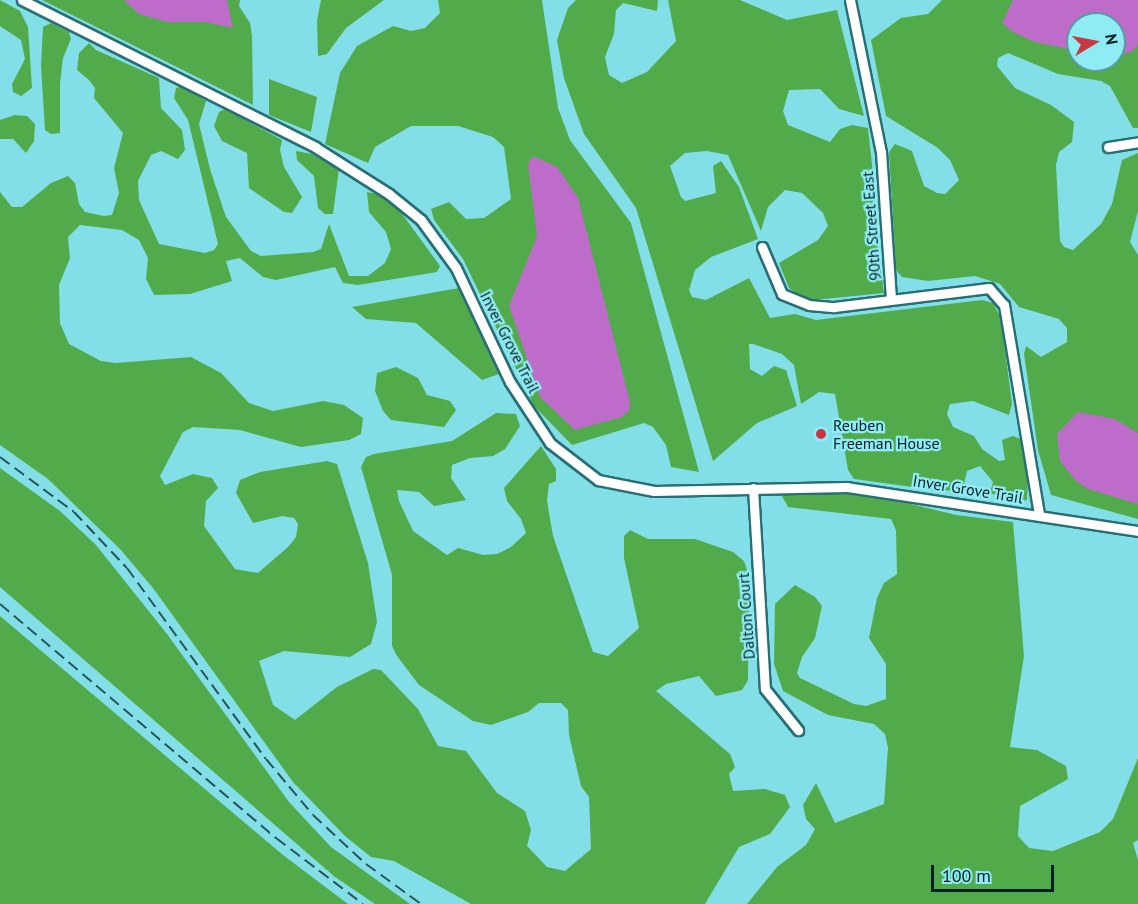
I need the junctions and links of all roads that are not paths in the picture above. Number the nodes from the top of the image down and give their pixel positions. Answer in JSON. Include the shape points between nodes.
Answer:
{"nodes":[{"id":1,"x":22,"y":0,"type":"edge"},
{"id":2,"x":850,"y":0,"type":"edge"},
{"id":3,"x":1138,"y":142,"type":"edge"},
{"id":4,"x":1108,"y":147,"type":"dead end"},
{"id":5,"x":762,"y":247,"type":"dead end"},
{"id":6,"x":891,"y":298,"type":"junction"},
{"id":7,"x":753,"y":488,"type":"junction"},
{"id":8,"x":1040,"y":515,"type":"junction"},
{"id":9,"x":1138,"y":531,"type":"edge"},
{"id":10,"x":798,"y":730,"type":"dead end"}],
"edges":[{"from":1,"to":7,"type":"street","name":"Inver Grove Trail","via":[[315,147],[389,194],[421,220],[456,268],[510,382],[550,443],[598,480],[654,491]]},
{"from":2,"to":6,"type":"street","name":"90th Street East","via":[[881,152]]},
{"from":3,"to":4,"type":"street"},
{"from":5,"to":6,"type":"street","via":[[782,294],[809,305],[834,307]]},
{"from":6,"to":8,"type":"street","name":"90th Street East","via":[[989,288],[1004,305]]},
{"from":7,"to":8,"type":"street","name":"Inver Grove Trail","via":[[847,487]]},
{"from":7,"to":10,"type":"street","name":"Dalton Court","via":[[765,689]]},
{"from":8,"to":9,"type":"street","name":"Inver Grove Trail"}]}
